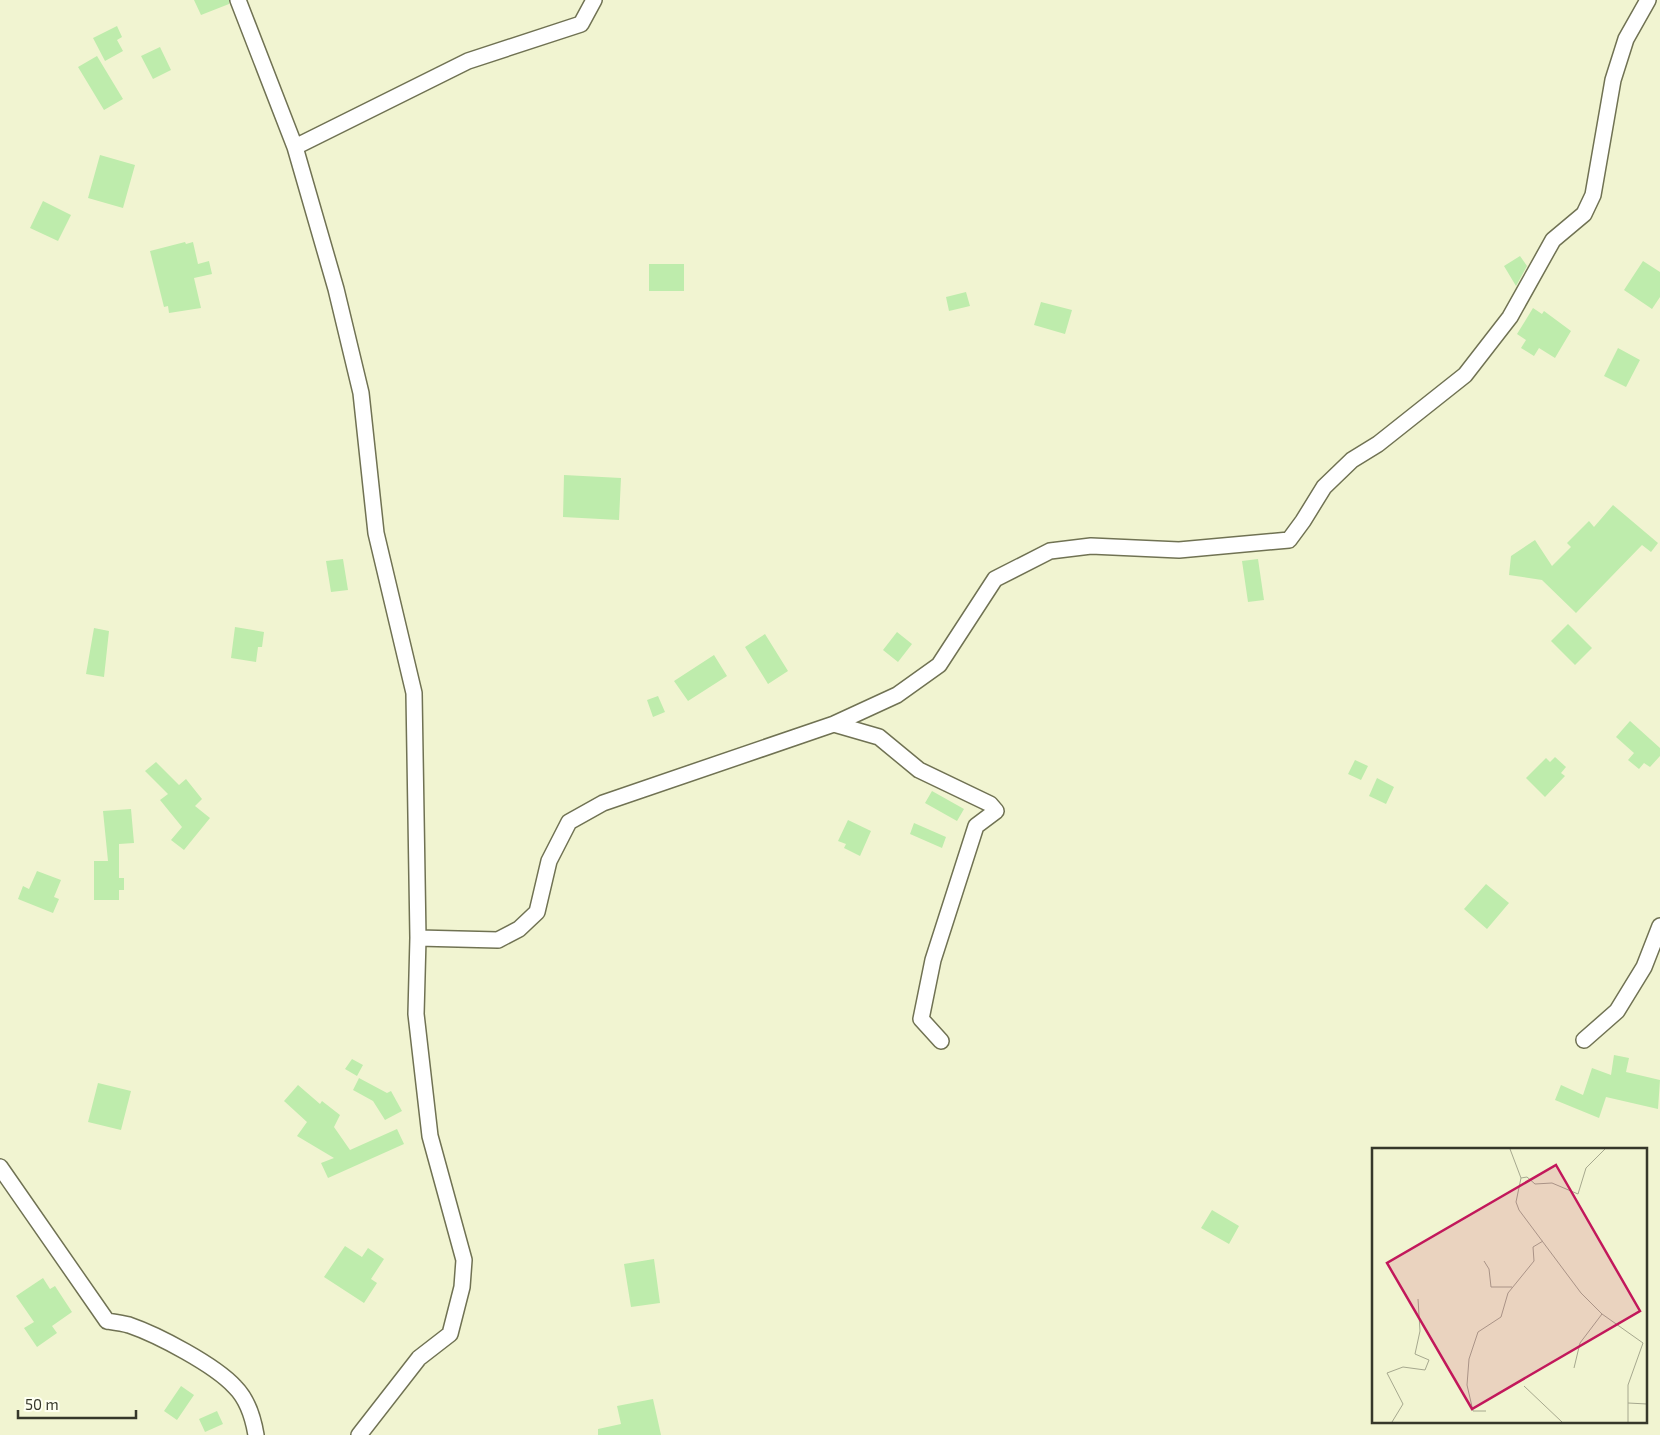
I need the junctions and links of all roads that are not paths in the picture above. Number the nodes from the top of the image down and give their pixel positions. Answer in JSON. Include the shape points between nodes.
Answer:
{"nodes":[{"id":1,"x":238,"y":0,"type":"edge"},
{"id":2,"x":594,"y":0,"type":"edge"},
{"id":3,"x":1648,"y":0,"type":"edge"},
{"id":4,"x":295,"y":147,"type":"junction"},
{"id":5,"x":834,"y":724,"type":"junction"},
{"id":6,"x":1660,"y":926,"type":"edge"},
{"id":7,"x":418,"y":938,"type":"junction"},
{"id":8,"x":1584,"y":1040,"type":"dead end"},
{"id":9,"x":941,"y":1041,"type":"dead end"},
{"id":10,"x":0,"y":1167,"type":"edge"},
{"id":11,"x":256,"y":1435,"type":"edge"},
{"id":12,"x":359,"y":1435,"type":"edge"}],
"edges":[{"from":1,"to":4,"type":"street"},
{"from":2,"to":4,"type":"street","via":[[581,24],[468,61]]},
{"from":3,"to":5,"type":"street","via":[[1626,39],[1613,80],[1593,196],[1584,214],[1553,240],[1510,317],[1465,375],[1378,444],[1352,460],[1324,487],[1289,540],[1179,550],[1091,546],[1050,551],[995,579],[939,665],[897,695]]},
{"from":4,"to":7,"type":"street","via":[[336,289],[361,393],[376,533],[414,693]]},
{"from":5,"to":7,"type":"street","via":[[602,803],[569,822],[549,861],[537,912],[519,929],[498,940]]},
{"from":5,"to":9,"type":"street","via":[[879,738],[919,770],[990,804],[996,811],[976,826],[933,960],[921,1019]]},
{"from":6,"to":8,"type":"street","via":[[1644,967],[1618,1011]]},
{"from":7,"to":12,"type":"street","via":[[416,1014],[430,1136],[464,1260],[462,1287],[450,1334],[419,1358]]},
{"from":10,"to":11,"type":"street","via":[[107,1321],[128,1325],[162,1340],[235,1386],[248,1404]]}]}
